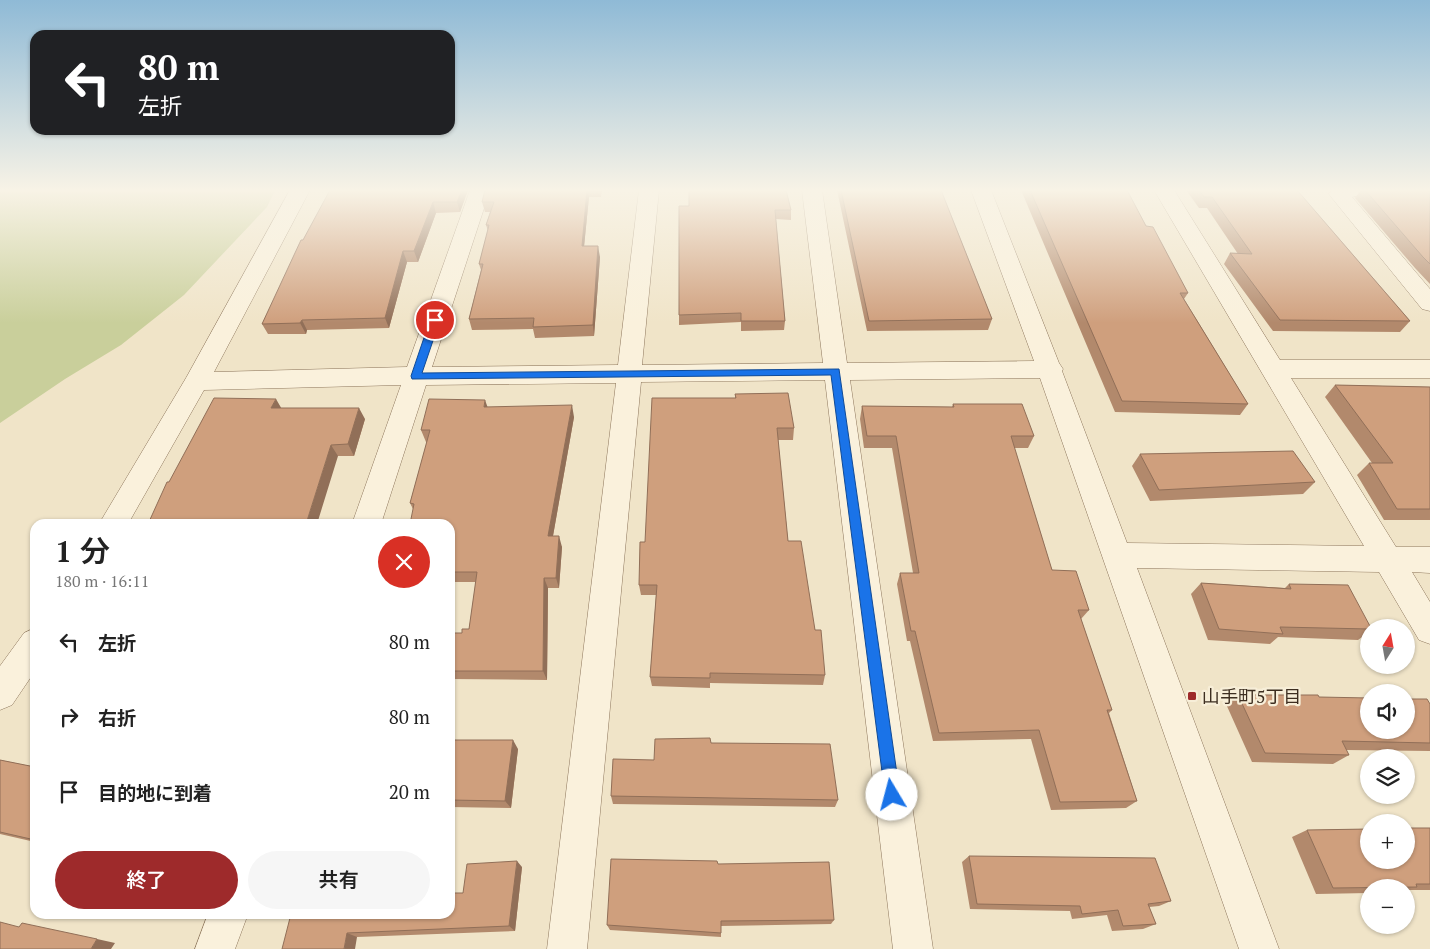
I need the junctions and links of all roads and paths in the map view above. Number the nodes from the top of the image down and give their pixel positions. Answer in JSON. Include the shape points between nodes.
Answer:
{"nodes":[{"id":1,"x":276,"y":234,"type":"edge"},
{"id":2,"x":465,"y":234,"type":"edge"},
{"id":3,"x":645,"y":234,"type":"edge"},
{"id":4,"x":818,"y":234,"type":"edge"},
{"id":5,"x":998,"y":234,"type":"edge"},
{"id":6,"x":1191,"y":234,"type":"edge"},
{"id":7,"x":1372,"y":234,"type":"edge"},
{"id":8,"x":1430,"y":304,"type":"edge"},
{"id":9,"x":1051,"y":369,"type":"junction"},
{"id":10,"x":1272,"y":369,"type":"junction"},
{"id":11,"x":1430,"y":369,"type":"edge"},
{"id":12,"x":836,"y":372,"type":"junction"},
{"id":13,"x":629,"y":374,"type":"junction"},
{"id":14,"x":416,"y":376,"type":"junction"},
{"id":15,"x":197,"y":381,"type":"junction"},
{"id":16,"x":117,"y":519,"type":"edge"},
{"id":17,"x":368,"y":519,"type":"edge"},
{"id":18,"x":1116,"y":555,"type":"junction"},
{"id":19,"x":1387,"y":559,"type":"junction"},
{"id":20,"x":1430,"y":560,"type":"edge"},
{"id":21,"x":1430,"y":630,"type":"edge"},
{"id":22,"x":30,"y":650,"type":"edge"},
{"id":23,"x":0,"y":694,"type":"edge"},
{"id":24,"x":226,"y":919,"type":"edge"},
{"id":25,"x":215,"y":949,"type":"edge"},
{"id":26,"x":566,"y":949,"type":"edge"},
{"id":27,"x":913,"y":949,"type":"edge"},
{"id":28,"x":1259,"y":949,"type":"edge"}],
"edges":[{"from":1,"to":15,"type":"street"},
{"from":2,"to":14,"type":"street"},
{"from":3,"to":13,"type":"street"},
{"from":4,"to":12,"type":"street"},
{"from":5,"to":9,"type":"street"},
{"from":6,"to":10,"type":"street"},
{"from":7,"to":8,"type":"street"},
{"from":9,"to":12,"type":"street"},
{"from":9,"to":18,"type":"street"},
{"from":10,"to":11,"type":"street"},
{"from":10,"to":19,"type":"street"},
{"from":12,"to":13,"type":"street"},
{"from":12,"to":27,"type":"street"},
{"from":13,"to":14,"type":"street"},
{"from":13,"to":26,"type":"street"},
{"from":14,"to":15,"type":"street"},
{"from":14,"to":17,"type":"street"},
{"from":15,"to":16,"type":"street"},
{"from":18,"to":19,"type":"street"},
{"from":18,"to":28,"type":"street"},
{"from":19,"to":20,"type":"street"},
{"from":19,"to":21,"type":"street"},
{"from":22,"to":23,"type":"street"},
{"from":24,"to":25,"type":"street"}]}
